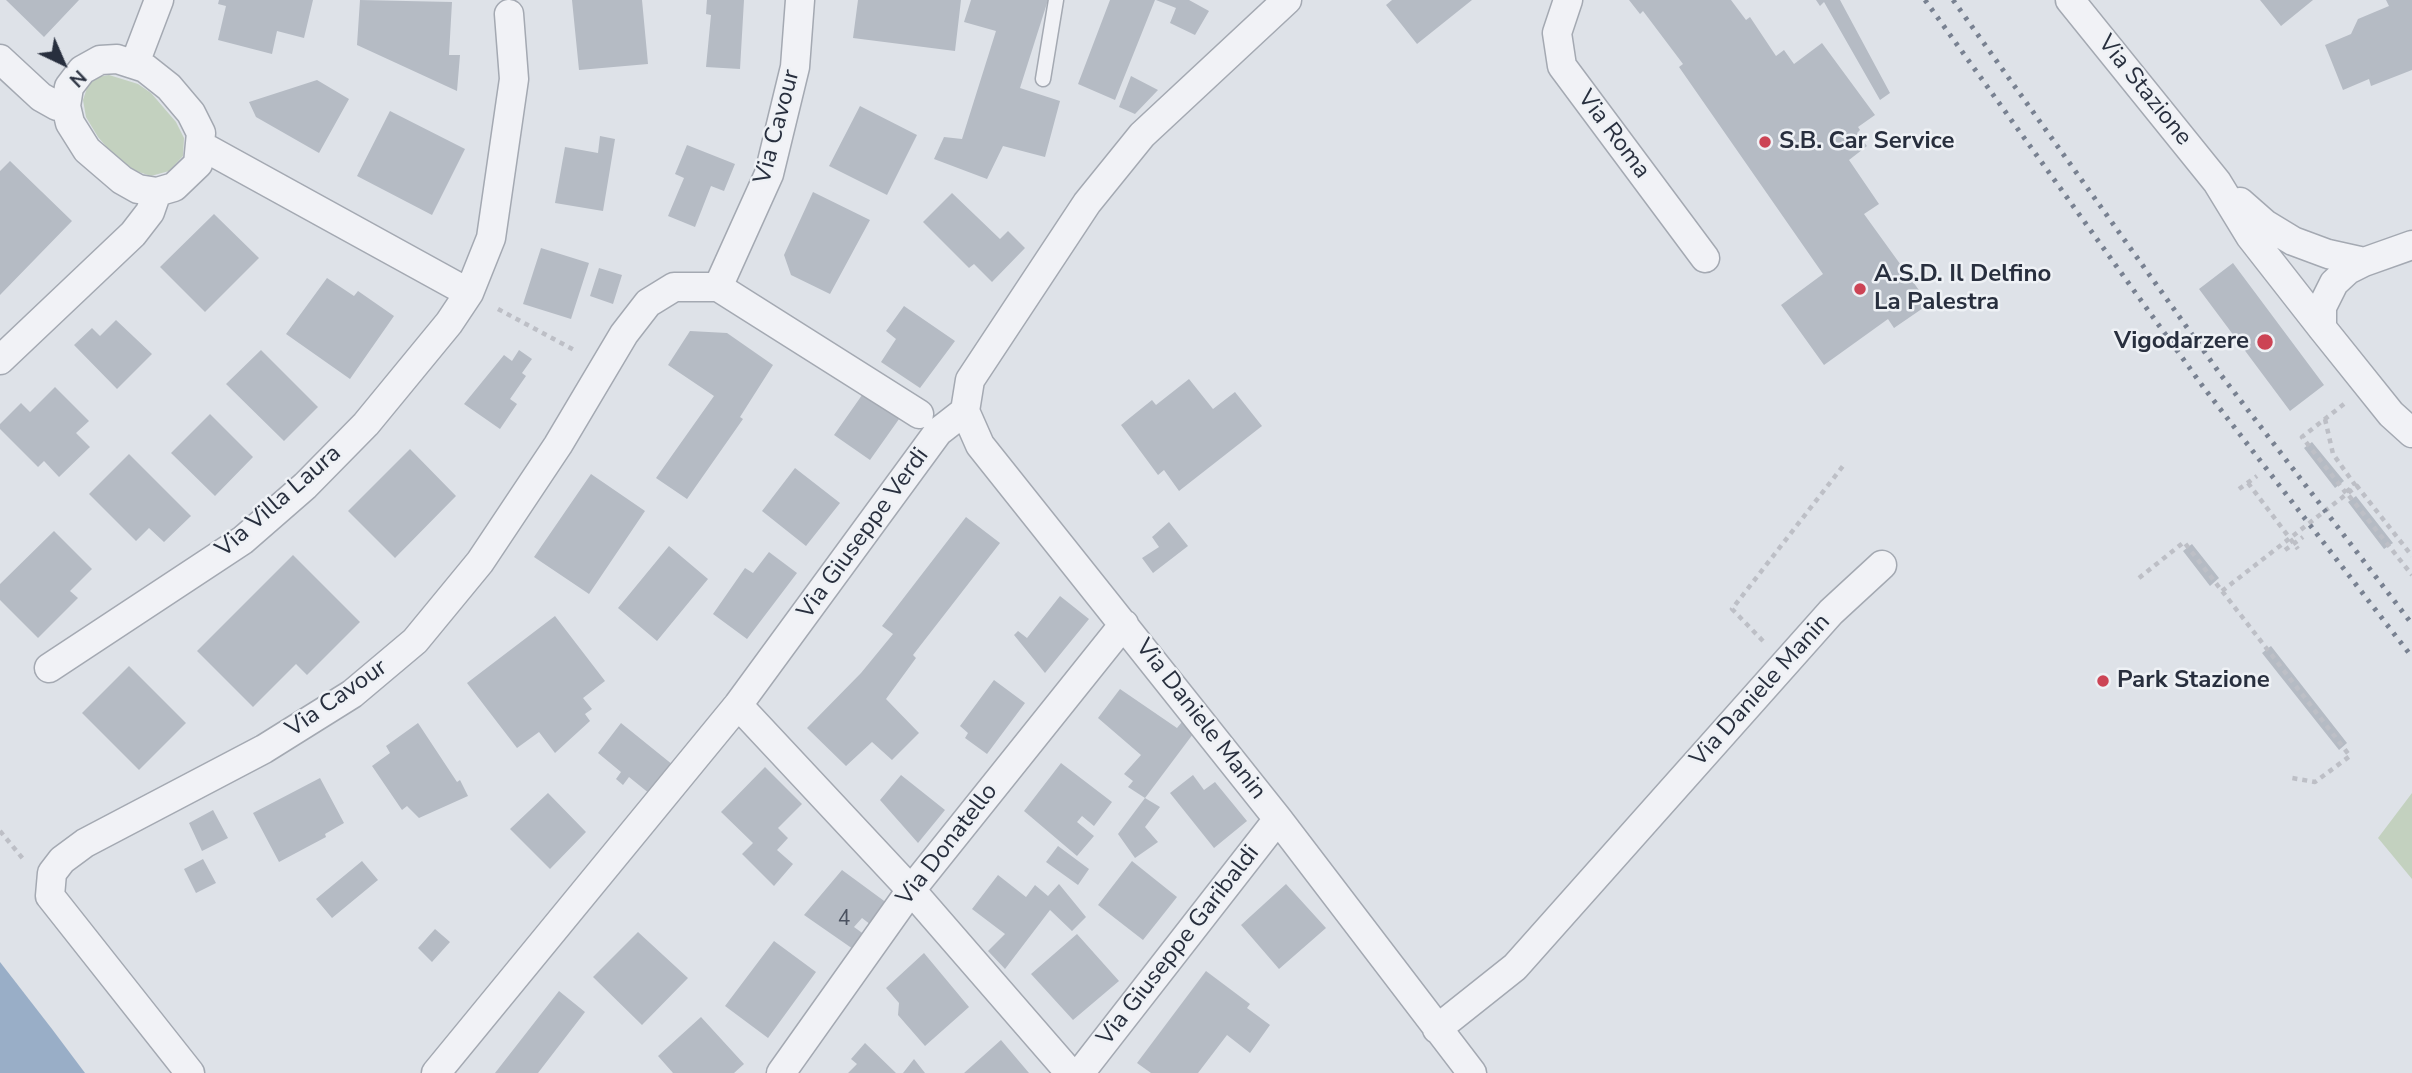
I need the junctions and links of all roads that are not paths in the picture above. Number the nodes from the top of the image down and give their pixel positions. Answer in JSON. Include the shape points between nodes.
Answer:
{"nodes":[{"id":1,"x":159,"y":0,"type":"edge"},
{"id":2,"x":800,"y":0,"type":"edge"},
{"id":3,"x":1056,"y":0,"type":"edge"},
{"id":4,"x":1287,"y":0,"type":"edge"},
{"id":5,"x":1568,"y":0,"type":"edge"},
{"id":6,"x":2070,"y":0,"type":"edge"},
{"id":7,"x":509,"y":14,"type":"dead end"},
{"id":8,"x":0,"y":59,"type":"edge"},
{"id":9,"x":135,"y":63,"type":"junction"},
{"id":10,"x":1043,"y":79,"type":"dead end"},
{"id":11,"x":66,"y":106,"type":"junction"},
{"id":12,"x":202,"y":146,"type":"junction"},
{"id":13,"x":2217,"y":182,"type":"junction"},
{"id":14,"x":158,"y":192,"type":"junction"},
{"id":15,"x":2412,"y":245,"type":"edge"},
{"id":16,"x":1705,"y":258,"type":"dead end"},
{"id":17,"x":2364,"y":262,"type":"junction"},
{"id":18,"x":718,"y":287,"type":"junction"},
{"id":19,"x":469,"y":293,"type":"junction"},
{"id":20,"x":2322,"y":328,"type":"junction"},
{"id":21,"x":0,"y":360,"type":"edge"},
{"id":22,"x":965,"y":411,"type":"junction"},
{"id":23,"x":919,"y":414,"type":"dead end"},
{"id":24,"x":2412,"y":433,"type":"edge"},
{"id":25,"x":1882,"y":565,"type":"dead end"},
{"id":26,"x":1124,"y":624,"type":"junction"},
{"id":27,"x":49,"y":668,"type":"dead end"},
{"id":28,"x":738,"y":705,"type":"junction"},
{"id":29,"x":1278,"y":819,"type":"junction"},
{"id":30,"x":911,"y":890,"type":"junction"},
{"id":31,"x":1437,"y":1029,"type":"junction"},
{"id":32,"x":190,"y":1073,"type":"edge"},
{"id":33,"x":436,"y":1073,"type":"edge"},
{"id":34,"x":781,"y":1073,"type":"edge"},
{"id":35,"x":1070,"y":1073,"type":"edge"},
{"id":36,"x":1080,"y":1073,"type":"edge"},
{"id":37,"x":1472,"y":1073,"type":"edge"}],
"edges":[{"from":1,"to":9,"type":"street"},
{"from":2,"to":18,"type":"street","name":"Via Cavour","via":[[795,67],[769,174]]},
{"from":3,"to":10,"type":"lane"},
{"from":4,"to":22,"type":"street","via":[[1142,135],[1087,203],[970,380]]},
{"from":5,"to":16,"type":"street","name":"Via Roma","via":[[1557,33],[1562,66]]},
{"from":6,"to":13,"type":"street","name":"Via Stazione"},
{"from":7,"to":19,"type":"street","name":"Via Villa Laura","via":[[513,79],[505,153],[491,238]]},
{"from":8,"to":11,"type":"street","via":[[41,97]]},
{"from":9,"to":11,"type":"street","via":[[100,60],[82,70],[69,87]]},
{"from":9,"to":12,"type":"street","via":[[169,87],[191,113]]},
{"from":11,"to":14,"type":"street","via":[[70,123],[87,150],[122,180]]},
{"from":12,"to":14,"type":"street","via":[[198,164],[188,176]]},
{"from":12,"to":19,"type":"street"},
{"from":13,"to":17,"type":"street","name":"Via Stazione","via":[[2265,224],[2294,241]]},
{"from":13,"to":20,"type":"street","name":"Via Stazione","via":[[2250,236]]},
{"from":14,"to":21,"type":"street","via":[[133,234]]},
{"from":15,"to":17,"type":"street"},
{"from":17,"to":20,"type":"street","via":[[2334,283],[2322,307]]},
{"from":18,"to":23,"type":"street"},
{"from":18,"to":32,"type":"street","name":"Via Cavour","via":[[674,287],[648,303],[480,562],[415,641],[352,694],[264,749],[85,843],[52,873],[50,896]]},
{"from":19,"to":27,"type":"street","name":"Via Villa Laura","via":[[366,424],[305,486],[243,540]]},
{"from":20,"to":24,"type":"street","name":"Via Stazione","via":[[2391,414]]},
{"from":22,"to":26,"type":"street","name":"Via Daniele Manin","via":[[980,445]]},
{"from":22,"to":28,"type":"street","name":"Via Giuseppe Verdi","via":[[938,432]]},
{"from":25,"to":31,"type":"street","name":"Via Daniele Manin","via":[[1831,612],[1515,967]]},
{"from":26,"to":29,"type":"street","name":"Via Daniele Manin"},
{"from":26,"to":30,"type":"street","name":"Via Donatello"},
{"from":28,"to":30,"type":"street"},
{"from":28,"to":33,"type":"street","name":"Via Giuseppe Verdi"},
{"from":29,"to":31,"type":"street","name":"Via Daniele Manin"},
{"from":29,"to":36,"type":"street","name":"Via Giuseppe Garibaldi"},
{"from":30,"to":34,"type":"street","name":"Via Donatello"},
{"from":30,"to":35,"type":"street"},
{"from":31,"to":37,"type":"street","name":"Via Daniele Manin"}]}
